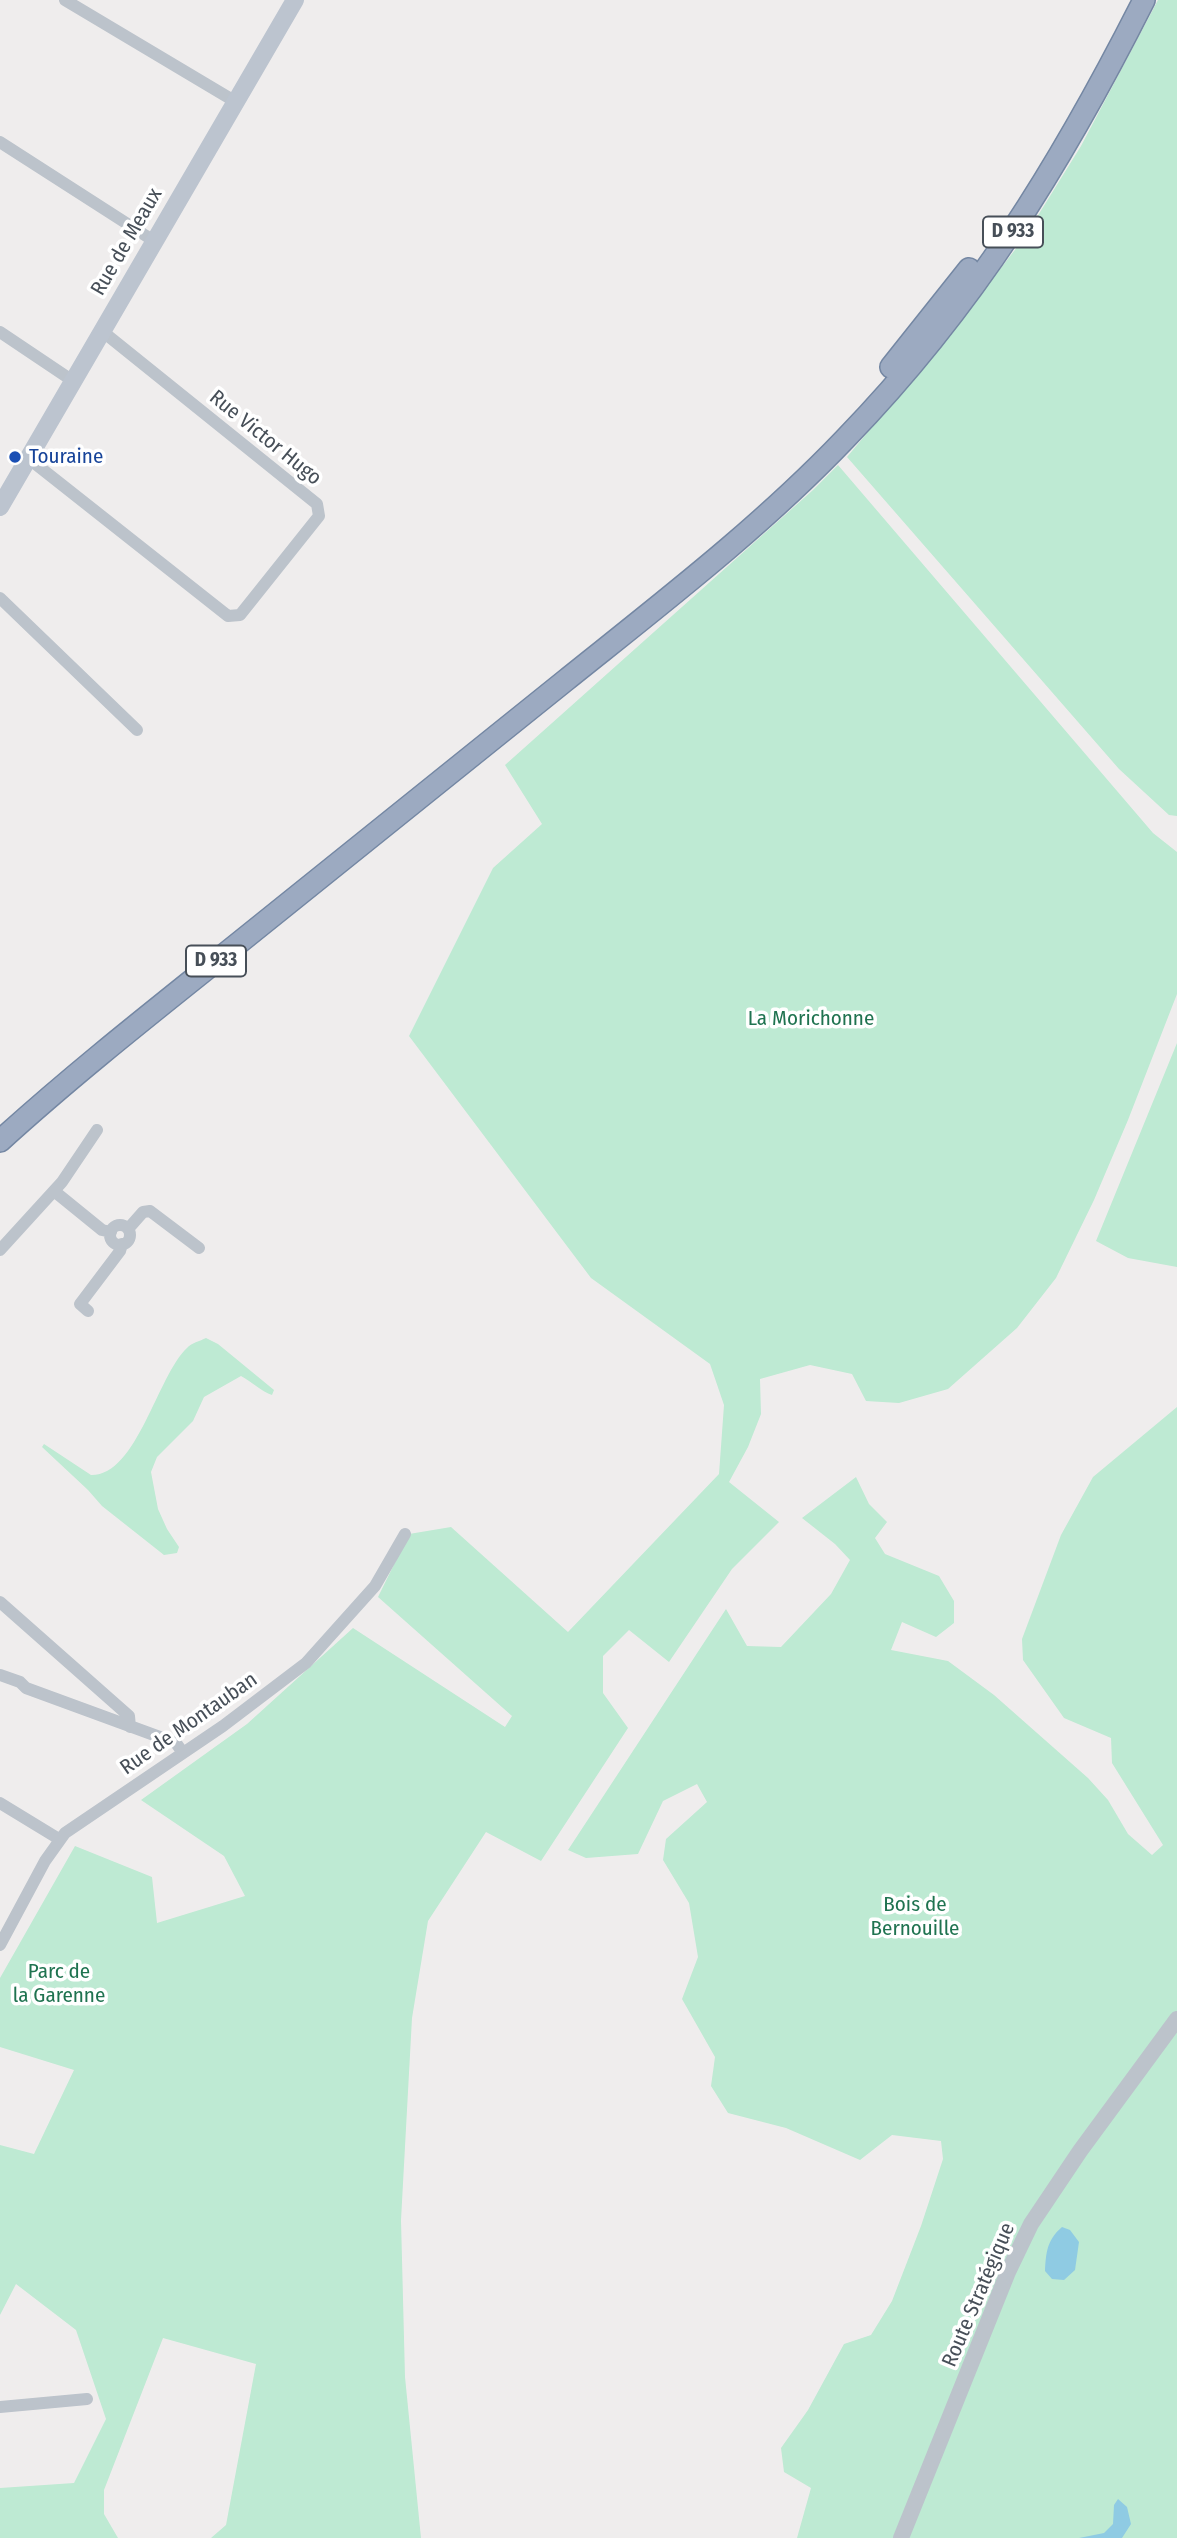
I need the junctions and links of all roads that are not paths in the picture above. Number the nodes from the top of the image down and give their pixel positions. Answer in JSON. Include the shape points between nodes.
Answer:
{"nodes":[{"id":1,"x":65,"y":0,"type":"edge"},
{"id":2,"x":295,"y":0,"type":"edge"},
{"id":3,"x":1129,"y":0,"type":"edge"},
{"id":4,"x":1144,"y":0,"type":"edge"},
{"id":5,"x":236,"y":102,"type":"junction"},
{"id":6,"x":0,"y":142,"type":"edge"},
{"id":7,"x":154,"y":241,"type":"junction"},
{"id":8,"x":102,"y":331,"type":"junction"},
{"id":9,"x":0,"y":332,"type":"edge"},
{"id":10,"x":73,"y":381,"type":"junction"},
{"id":11,"x":841,"y":434,"type":"junction"},
{"id":12,"x":818,"y":457,"type":"junction"},
{"id":13,"x":28,"y":458,"type":"junction"},
{"id":14,"x":0,"y":507,"type":"edge"},
{"id":15,"x":0,"y":598,"type":"edge"},
{"id":16,"x":137,"y":730,"type":"dead end"},
{"id":17,"x":0,"y":1123,"type":"edge"},
{"id":18,"x":97,"y":1130,"type":"dead end"},
{"id":19,"x":0,"y":1142,"type":"edge"},
{"id":20,"x":54,"y":1191,"type":"junction"},
{"id":21,"x":128,"y":1229,"type":"junction"},
{"id":22,"x":111,"y":1233,"type":"junction"},
{"id":23,"x":122,"y":1244,"type":"junction"},
{"id":24,"x":199,"y":1248,"type":"dead end"},
{"id":25,"x":0,"y":1250,"type":"edge"},
{"id":26,"x":89,"y":1311,"type":"dead end"},
{"id":27,"x":405,"y":1534,"type":"dead end"},
{"id":28,"x":0,"y":1602,"type":"edge"},
{"id":29,"x":0,"y":1675,"type":"edge"},
{"id":30,"x":130,"y":1727,"type":"junction"},
{"id":31,"x":183,"y":1753,"type":"junction"},
{"id":32,"x":0,"y":1803,"type":"edge"},
{"id":33,"x":59,"y":1839,"type":"junction"},
{"id":34,"x":0,"y":1945,"type":"edge"},
{"id":35,"x":1177,"y":2019,"type":"edge"},
{"id":36,"x":87,"y":2399,"type":"dead end"},
{"id":37,"x":0,"y":2407,"type":"edge"},
{"id":38,"x":901,"y":2538,"type":"edge"}],
"edges":[{"from":1,"to":5,"type":"street"},
{"from":2,"to":5,"type":"main road","name":"Rue de Meaux"},
{"from":3,"to":11,"type":"highway","number":"D 933","via":[[1063,124],[986,246]]},
{"from":4,"to":11,"type":"highway","number":"D 933","via":[[1076,130],[1018,224],[925,350]]},
{"from":5,"to":7,"type":"main road","name":"Rue de Meaux"},
{"from":6,"to":7,"type":"street"},
{"from":7,"to":8,"type":"main road","name":"Rue de Meaux"},
{"from":8,"to":10,"type":"main road","name":"Rue de Meaux"},
{"from":8,"to":13,"type":"street","name":"Rue Victor Hugo","via":[[317,504],[319,516],[240,615],[228,616]]},
{"from":9,"to":10,"type":"street"},
{"from":10,"to":13,"type":"main road","name":"Rue de Meaux"},
{"from":11,"to":12,"type":"highway","number":"D 933"},
{"from":12,"to":17,"type":"highway","number":"D 933","via":[[110,1028]]},
{"from":12,"to":19,"type":"highway","number":"D 933","via":[[740,538],[690,581],[119,1039]]},
{"from":13,"to":14,"type":"main road","name":"Rue de Meaux"},
{"from":15,"to":16,"type":"street"},
{"from":18,"to":20,"type":"street"},
{"from":20,"to":22,"type":"street"},
{"from":20,"to":25,"type":"street"},
{"from":21,"to":22,"type":"street","via":[[120,1225]]},
{"from":21,"to":23,"type":"street","via":[[129,1238]]},
{"from":21,"to":24,"type":"street","via":[[143,1212],[150,1211]]},
{"from":22,"to":23,"type":"street","via":[[113,1242]]},
{"from":23,"to":26,"type":"street","via":[[80,1304]]},
{"from":27,"to":31,"type":"street","name":"Rue de Montauban","via":[[375,1586],[306,1663]]},
{"from":28,"to":30,"type":"street","via":[[129,1716]]},
{"from":29,"to":30,"type":"street"},
{"from":30,"to":31,"type":"street","via":[[176,1743]]},
{"from":31,"to":33,"type":"street","name":"Rue de Montauban"},
{"from":32,"to":33,"type":"street"},
{"from":33,"to":34,"type":"street","name":"Rue de Montauban"},
{"from":35,"to":38,"type":"street","name":"Route Stratégique","via":[[1031,2224]]},
{"from":36,"to":37,"type":"street"}]}
